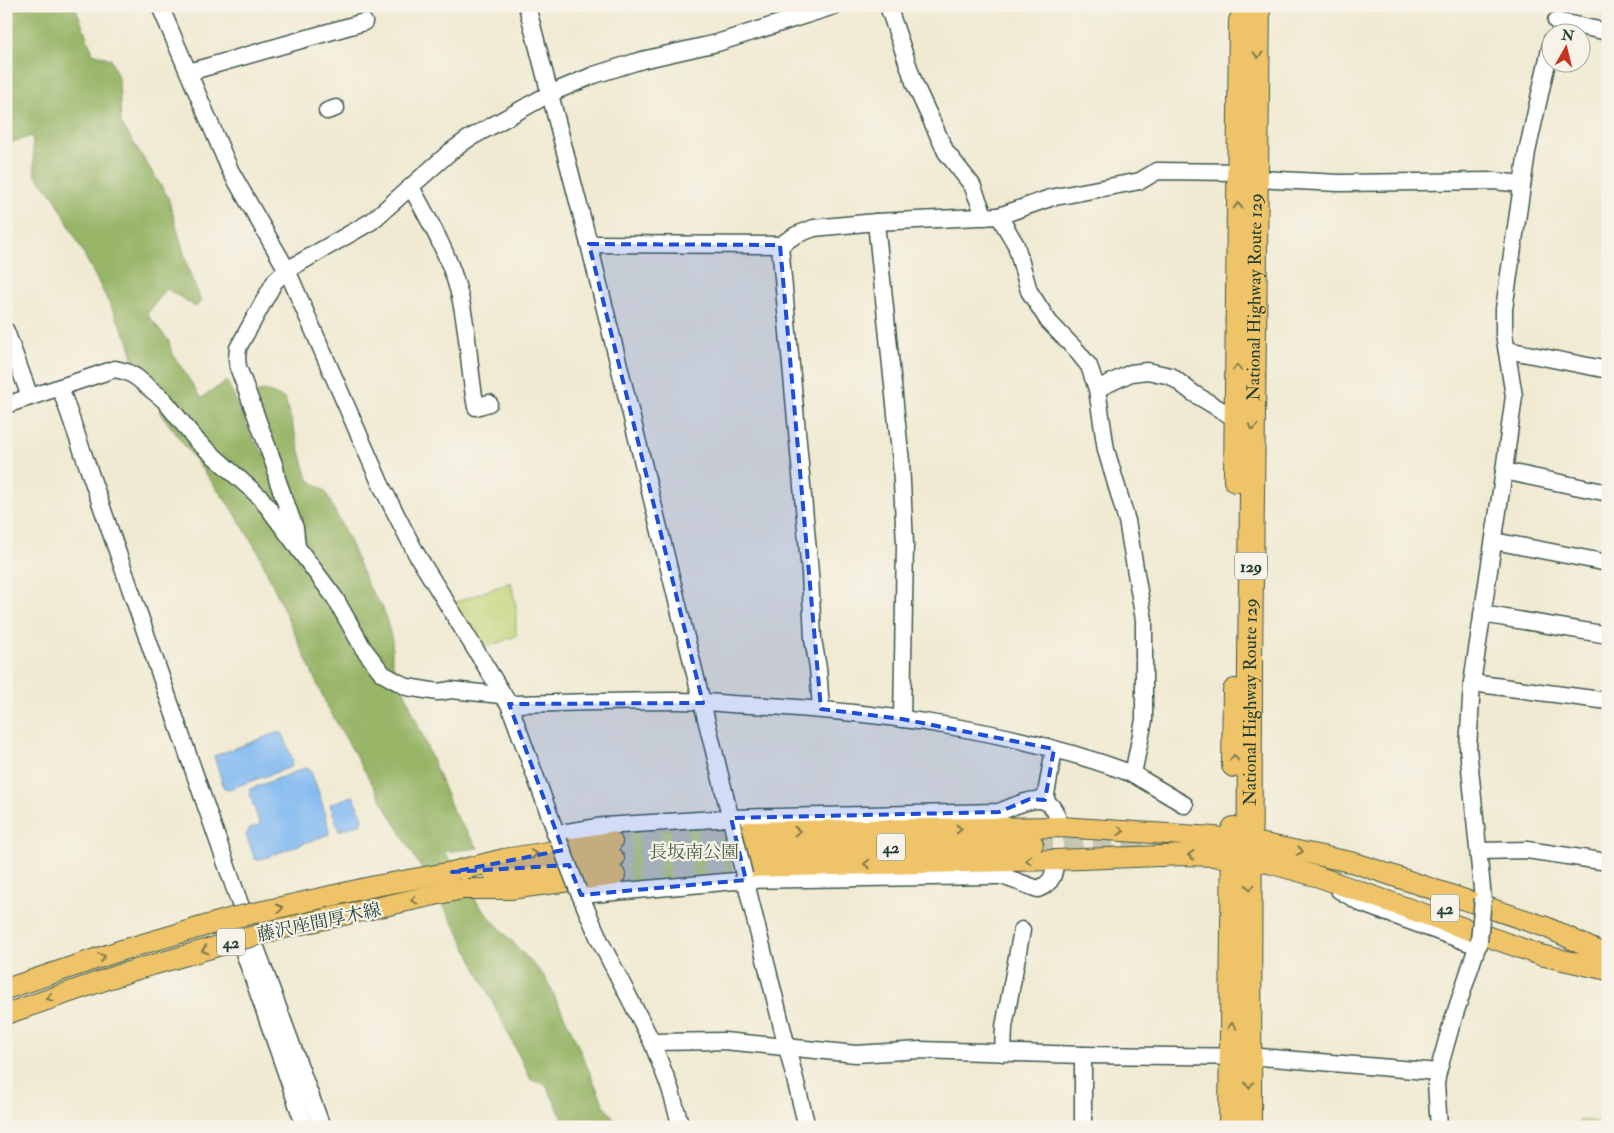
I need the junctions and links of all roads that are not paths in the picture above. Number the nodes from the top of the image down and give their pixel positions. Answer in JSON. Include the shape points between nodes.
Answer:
{"nodes":[{"id":1,"x":160,"y":6,"type":"edge"},
{"id":2,"x":527,"y":6,"type":"edge"},
{"id":3,"x":834,"y":6,"type":"edge"},
{"id":4,"x":888,"y":6,"type":"edge"},
{"id":5,"x":1242,"y":6,"type":"edge"},
{"id":6,"x":1258,"y":6,"type":"edge"},
{"id":7,"x":1555,"y":20,"type":"edge"},
{"id":8,"x":364,"y":22,"type":"dead end"},
{"id":9,"x":1608,"y":32,"type":"edge"},
{"id":10,"x":189,"y":72,"type":"junction"},
{"id":11,"x":1545,"y":72,"type":"edge"},
{"id":12,"x":549,"y":94,"type":"junction"},
{"id":13,"x":1247,"y":175,"type":"junction"},
{"id":14,"x":1522,"y":184,"type":"junction"},
{"id":15,"x":411,"y":187,"type":"junction"},
{"id":16,"x":992,"y":217,"type":"junction"},
{"id":17,"x":876,"y":222,"type":"junction"},
{"id":18,"x":590,"y":244,"type":"junction"},
{"id":19,"x":780,"y":245,"type":"junction"},
{"id":20,"x":287,"y":270,"type":"junction"},
{"id":21,"x":6,"y":331,"type":"edge"},
{"id":22,"x":1507,"y":350,"type":"junction"},
{"id":23,"x":1608,"y":370,"type":"edge"},
{"id":24,"x":60,"y":387,"type":"junction"},
{"id":25,"x":1097,"y":389,"type":"junction"},
{"id":26,"x":30,"y":397,"type":"junction"},
{"id":27,"x":488,"y":403,"type":"dead end"},
{"id":28,"x":6,"y":406,"type":"edge"},
{"id":29,"x":1236,"y":418,"type":"junction"},
{"id":30,"x":1504,"y":471,"type":"junction"},
{"id":31,"x":1608,"y":493,"type":"edge"},
{"id":32,"x":1494,"y":541,"type":"junction"},
{"id":33,"x":297,"y":547,"type":"junction"},
{"id":34,"x":1608,"y":563,"type":"edge"},
{"id":35,"x":1482,"y":614,"type":"junction"},
{"id":36,"x":1608,"y":634,"type":"edge"},
{"id":37,"x":1472,"y":684,"type":"junction"},
{"id":38,"x":1608,"y":701,"type":"edge"},
{"id":39,"x":703,"y":703,"type":"junction"},
{"id":40,"x":509,"y":704,"type":"junction"},
{"id":41,"x":821,"y":709,"type":"junction"},
{"id":42,"x":902,"y":719,"type":"junction"},
{"id":43,"x":1054,"y":749,"type":"junction"},
{"id":44,"x":1133,"y":774,"type":"junction"},
{"id":45,"x":1044,"y":800,"type":"junction"},
{"id":46,"x":1185,"y":805,"type":"dead end"},
{"id":47,"x":1060,"y":828,"type":"junction"},
{"id":48,"x":557,"y":838,"type":"junction"},
{"id":49,"x":1033,"y":844,"type":"tunnel mouth"},
{"id":50,"x":743,"y":849,"type":"junction"},
{"id":51,"x":1242,"y":850,"type":"junction"},
{"id":52,"x":1479,"y":851,"type":"junction"},
{"id":53,"x":614,"y":859,"type":"junction"},
{"id":54,"x":1056,"y":860,"type":"junction"},
{"id":55,"x":1608,"y":862,"type":"edge"},
{"id":56,"x":1349,"y":876,"type":"tunnel mouth"},
{"id":57,"x":1319,"y":877,"type":"junction"},
{"id":58,"x":457,"y":881,"type":"junction"},
{"id":59,"x":580,"y":892,"type":"junction"},
{"id":60,"x":232,"y":918,"type":"junction"},
{"id":61,"x":1022,"y":930,"type":"dead end"},
{"id":62,"x":239,"y":940,"type":"junction"},
{"id":63,"x":1479,"y":943,"type":"junction"},
{"id":64,"x":1608,"y":956,"type":"edge"},
{"id":65,"x":1608,"y":963,"type":"edge"},
{"id":66,"x":1608,"y":970,"type":"edge"},
{"id":67,"x":6,"y":989,"type":"edge"},
{"id":68,"x":6,"y":1014,"type":"edge"},
{"id":69,"x":652,"y":1042,"type":"junction"},
{"id":70,"x":787,"y":1047,"type":"junction"},
{"id":71,"x":1003,"y":1053,"type":"junction"},
{"id":72,"x":1083,"y":1055,"type":"junction"},
{"id":73,"x":1240,"y":1058,"type":"junction"},
{"id":74,"x":1438,"y":1072,"type":"junction"},
{"id":75,"x":305,"y":1127,"type":"edge"},
{"id":76,"x":322,"y":1127,"type":"edge"},
{"id":77,"x":681,"y":1127,"type":"edge"},
{"id":78,"x":807,"y":1127,"type":"edge"},
{"id":79,"x":1083,"y":1127,"type":"edge"},
{"id":80,"x":1231,"y":1127,"type":"edge"},
{"id":81,"x":1249,"y":1127,"type":"edge"},
{"id":82,"x":1439,"y":1127,"type":"edge"}],
"edges":[{"from":1,"to":10,"type":"street"},
{"from":2,"to":12,"type":"street"},
{"from":3,"to":12,"type":"street","via":[[717,43],[602,72]]},
{"from":4,"to":16,"type":"street","via":[[915,85],[942,144]]},
{"from":5,"to":13,"type":"highway","name":"National Highway Route 129","number":"129"},
{"from":6,"to":13,"type":"highway","name":"National Highway Route 129","number":"129","one_way":true},
{"from":7,"to":9,"type":"street"},
{"from":8,"to":10,"type":"street"},
{"from":10,"to":20,"type":"street","via":[[230,170]]},
{"from":11,"to":14,"type":"street"},
{"from":12,"to":15,"type":"street","via":[[468,139]]},
{"from":12,"to":18,"type":"street"},
{"from":13,"to":14,"type":"street","via":[[1340,183],[1494,181]]},
{"from":13,"to":16,"type":"street","via":[[1157,171],[1140,181],[1050,198]]},
{"from":29,"to":13,"type":"highway","name":"National Highway Route 129","number":"129","one_way":true},
{"from":13,"to":51,"type":"highway","name":"National Highway Route 129","number":"129","one_way":true,"via":[[1250,658]]},
{"from":14,"to":22,"type":"street","via":[[1504,309]]},
{"from":15,"to":20,"type":"street","via":[[372,220]]},
{"from":15,"to":27,"type":"street","via":[[446,254],[467,336],[476,407]]},
{"from":16,"to":17,"type":"street"},
{"from":16,"to":25,"type":"street","via":[[1016,245],[1029,290],[1050,322],[1089,366]]},
{"from":17,"to":19,"type":"street","via":[[814,228]]},
{"from":17,"to":42,"type":"street","via":[[902,471],[905,544]]},
{"from":18,"to":19,"type":"street"},
{"from":18,"to":39,"type":"street"},
{"from":19,"to":41,"type":"street"},
{"from":20,"to":33,"type":"street","via":[[275,281],[238,348],[237,359],[295,528]]},
{"from":20,"to":40,"type":"street","via":[[394,511],[417,555]]},
{"from":21,"to":26,"type":"street"},
{"from":22,"to":23,"type":"street"},
{"from":22,"to":30,"type":"street","via":[[1514,396]]},
{"from":24,"to":26,"type":"street"},
{"from":24,"to":33,"type":"street","via":[[115,369],[136,377],[164,400],[204,447],[261,498]]},
{"from":24,"to":76,"type":"street","via":[[234,886]]},
{"from":25,"to":29,"type":"street","via":[[1131,373],[1147,371],[1171,376]]},
{"from":25,"to":44,"type":"street","via":[[1106,450],[1127,522],[1144,620],[1144,720]]},
{"from":26,"to":28,"type":"street"},
{"from":51,"to":29,"type":"highway","name":"National Highway Route 129","number":"129","one_way":true},
{"from":30,"to":31,"type":"street"},
{"from":30,"to":32,"type":"street"},
{"from":32,"to":34,"type":"street"},
{"from":32,"to":35,"type":"street"},
{"from":33,"to":40,"type":"street","via":[[335,598],[382,674],[408,687],[501,695]]},
{"from":35,"to":36,"type":"street"},
{"from":35,"to":37,"type":"street"},
{"from":37,"to":38,"type":"street"},
{"from":37,"to":52,"type":"street","via":[[1468,748]]},
{"from":39,"to":40,"type":"street"},
{"from":39,"to":41,"type":"street"},
{"from":39,"to":50,"type":"street"},
{"from":40,"to":48,"type":"street"},
{"from":41,"to":42,"type":"street"},
{"from":42,"to":43,"type":"street"},
{"from":43,"to":44,"type":"street"},
{"from":43,"to":45,"type":"street"},
{"from":44,"to":46,"type":"street"},
{"from":45,"to":47,"type":"street","via":[[1053,808]]},
{"from":45,"to":50,"type":"street","via":[[1030,799],[1000,812]]},
{"from":50,"to":47,"type":"main road","one_way":true},
{"from":47,"to":51,"type":"main road","one_way":true},
{"from":48,"to":50,"type":"street","via":[[604,826]]},
{"from":48,"to":59,"type":"street","bridge":true},
{"from":49,"to":50,"type":"main road","number":"42"},
{"from":54,"to":50,"type":"main road","one_way":true},
{"from":50,"to":54,"type":"street","via":[[1002,876],[1038,889],[1053,878]]},
{"from":50,"to":59,"type":"street"},
{"from":50,"to":70,"type":"street"},
{"from":51,"to":54,"type":"main road","one_way":true},
{"from":51,"to":57,"type":"main road","via":[[1274,865]]},
{"from":51,"to":64,"type":"main road","one_way":true,"via":[[1355,863],[1546,927]]},
{"from":51,"to":73,"type":"highway","name":"National Highway Route 129","number":"129"},
{"from":52,"to":55,"type":"street","via":[[1527,850]]},
{"from":52,"to":63,"type":"street","bridge":true,"via":[[1483,899]]},
{"from":53,"to":58,"type":"main road","number":"42"},
{"from":58,"to":53,"type":"main road","one_way":true,"via":[[504,859]]},
{"from":53,"to":58,"type":"main road","via":[[510,890]]},
{"from":56,"to":65,"type":"main road","number":"42"},
{"from":57,"to":63,"type":"street","via":[[1363,904]]},
{"from":57,"to":66,"type":"main road","via":[[1540,955]]},
{"from":60,"to":58,"type":"main road","name":"藤沢座間厚木線","number":"42","one_way":true,"bridge":true,"via":[[375,886]]},
{"from":58,"to":62,"type":"main road","name":"藤沢座間厚木線","number":"42","one_way":true,"bridge":true},
{"from":59,"to":69,"type":"street","via":[[600,941]]},
{"from":60,"to":62,"type":"street"},
{"from":67,"to":60,"type":"main road","name":"藤沢座間厚木線","number":"42","one_way":true},
{"from":61,"to":71,"type":"street","via":[[1004,1027]]},
{"from":62,"to":68,"type":"main road","name":"藤沢座間厚木線","number":"42","one_way":true,"bridge":true,"via":[[128,972]]},
{"from":62,"to":75,"type":"street"},
{"from":63,"to":74,"type":"street"},
{"from":69,"to":70,"type":"street","via":[[724,1041]]},
{"from":69,"to":77,"type":"street"},
{"from":70,"to":71,"type":"street","via":[[856,1054],[920,1050]]},
{"from":70,"to":78,"type":"street"},
{"from":71,"to":72,"type":"street"},
{"from":72,"to":73,"type":"street"},
{"from":72,"to":79,"type":"street"},
{"from":73,"to":74,"type":"street"},
{"from":73,"to":80,"type":"highway","name":"National Highway Route 129","number":"129"},
{"from":73,"to":81,"type":"highway","name":"National Highway Route 129","number":"129","one_way":true},
{"from":74,"to":82,"type":"street"}]}
